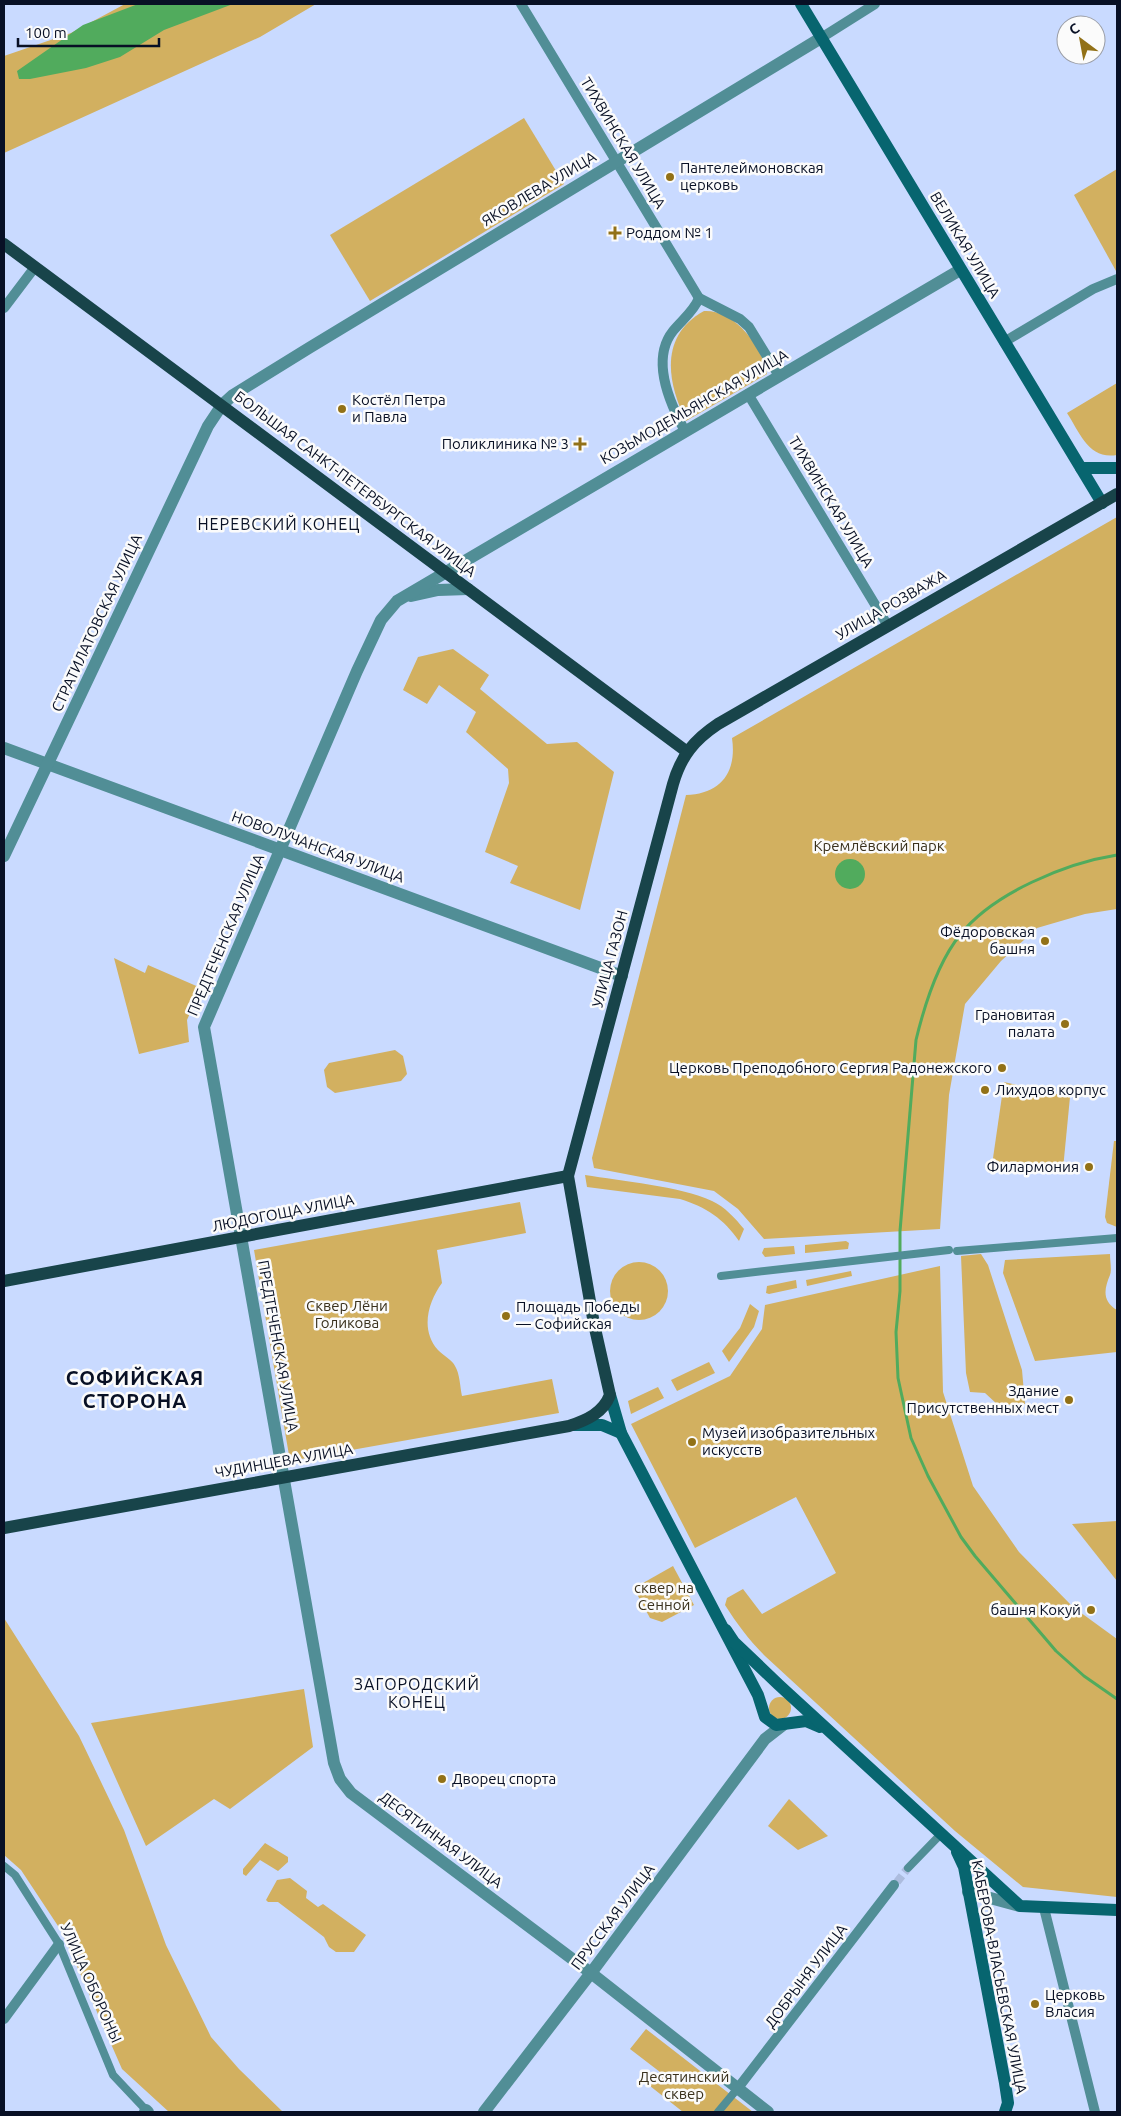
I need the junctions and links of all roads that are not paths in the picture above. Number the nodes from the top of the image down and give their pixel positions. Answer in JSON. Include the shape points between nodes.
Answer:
{"nodes":[{"id":1,"x":521,"y":4,"type":"edge"},
{"id":2,"x":801,"y":4,"type":"edge"},
{"id":3,"x":875,"y":4,"type":"edge"},
{"id":4,"x":821,"y":38,"type":"junction"},
{"id":5,"x":616,"y":162,"type":"junction"},
{"id":6,"x":4,"y":244,"type":"edge"},
{"id":7,"x":35,"y":267,"type":"junction"},
{"id":8,"x":960,"y":270,"type":"junction"},
{"id":9,"x":1117,"y":279,"type":"edge"},
{"id":10,"x":699,"y":298,"type":"junction"},
{"id":11,"x":4,"y":308,"type":"edge"},
{"id":12,"x":1004,"y":342,"type":"junction"},
{"id":13,"x":779,"y":376,"type":"junction"},
{"id":14,"x":748,"y":394,"type":"junction"},
{"id":15,"x":222,"y":405,"type":"junction"},
{"id":16,"x":685,"y":431,"type":"junction"},
{"id":17,"x":1080,"y":468,"type":"junction"},
{"id":18,"x":1117,"y":468,"type":"edge"},
{"id":19,"x":1117,"y":494,"type":"edge"},
{"id":20,"x":1102,"y":502,"type":"junction"},
{"id":21,"x":444,"y":572,"type":"junction"},
{"id":22,"x":468,"y":589,"type":"junction"},
{"id":23,"x":397,"y":601,"type":"junction"},
{"id":24,"x":888,"y":626,"type":"junction"},
{"id":25,"x":4,"y":748,"type":"edge"},
{"id":26,"x":686,"y":752,"type":"junction"},
{"id":27,"x":48,"y":765,"type":"junction"},
{"id":28,"x":280,"y":850,"type":"junction"},
{"id":29,"x":4,"y":856,"type":"edge"},
{"id":30,"x":622,"y":976,"type":"junction"},
{"id":31,"x":568,"y":1176,"type":"junction"},
{"id":32,"x":241,"y":1237,"type":"junction"},
{"id":33,"x":1117,"y":1238,"type":"edge"},
{"id":34,"x":721,"y":1276,"type":"dead end"},
{"id":35,"x":4,"y":1281,"type":"edge"},
{"id":36,"x":610,"y":1395,"type":"junction"},
{"id":37,"x":569,"y":1426,"type":"junction"},
{"id":38,"x":621,"y":1433,"type":"junction"},
{"id":39,"x":285,"y":1477,"type":"junction"},
{"id":40,"x":4,"y":1528,"type":"edge"},
{"id":41,"x":726,"y":1630,"type":"junction"},
{"id":42,"x":792,"y":1696,"type":"junction"},
{"id":43,"x":764,"y":1714,"type":"junction"},
{"id":44,"x":786,"y":1724,"type":"junction"},
{"id":45,"x":830,"y":1733,"type":"junction"},
{"id":46,"x":765,"y":1738,"type":"junction"},
{"id":47,"x":940,"y":1835,"type":"junction"},
{"id":48,"x":955,"y":1848,"type":"junction"},
{"id":49,"x":4,"y":1866,"type":"edge"},
{"id":50,"x":908,"y":1868,"type":"tunnel mouth"},
{"id":51,"x":896,"y":1884,"type":"tunnel mouth"},
{"id":52,"x":968,"y":1892,"type":"junction"},
{"id":53,"x":1020,"y":1906,"type":"junction"},
{"id":54,"x":1044,"y":1908,"type":"junction"},
{"id":55,"x":1117,"y":1910,"type":"edge"},
{"id":56,"x":59,"y":1944,"type":"junction"},
{"id":57,"x":591,"y":1973,"type":"junction"},
{"id":58,"x":4,"y":2018,"type":"edge"},
{"id":59,"x":738,"y":2088,"type":"junction"},
{"id":60,"x":1008,"y":2109,"type":"edge"},
{"id":61,"x":146,"y":2112,"type":"edge"},
{"id":62,"x":484,"y":2112,"type":"edge"},
{"id":63,"x":718,"y":2112,"type":"edge"},
{"id":64,"x":768,"y":2112,"type":"edge"},
{"id":65,"x":1095,"y":2112,"type":"edge"}],
"edges":[{"from":1,"to":5,"type":"street","name":"ТИХВИНСКАЯ УЛИЦА"},
{"from":2,"to":4,"type":"main road","name":"ВЕЛИКАЯ УЛИЦА"},
{"from":3,"to":4,"type":"street","name":"ЯКОВЛЕВА УЛИЦА"},
{"from":4,"to":5,"type":"street","name":"ЯКОВЛЕВА УЛИЦА"},
{"from":4,"to":8,"type":"main road","name":"ВЕЛИКАЯ УЛИЦА"},
{"from":5,"to":10,"type":"street","name":"ТИХВИНСКАЯ УЛИЦА"},
{"from":5,"to":15,"type":"street","name":"ЯКОВЛЕВА УЛИЦА","via":[[309,348]]},
{"from":6,"to":7,"type":"main road","name":"БОЛЬШАЯ САНКТ-ПЕТЕРБУРГСКАЯ УЛИЦА"},
{"from":7,"to":11,"type":"street"},
{"from":7,"to":15,"type":"main road","name":"БОЛЬШАЯ САНКТ-ПЕТЕРБУРГСКАЯ УЛИЦА"},
{"from":8,"to":12,"type":"main road","name":"ВЕЛИКАЯ УЛИЦА"},
{"from":8,"to":13,"type":"street","name":"КОЗЬМОДЕМЬЯНСКАЯ УЛИЦА"},
{"from":9,"to":12,"type":"street","via":[[1093,289]]},
{"from":10,"to":13,"type":"street","via":[[740,318],[757,338]]},
{"from":10,"to":16,"type":"street","via":[[671,333],[663,360],[672,407]]},
{"from":12,"to":17,"type":"main road","name":"ВЕЛИКАЯ УЛИЦА"},
{"from":13,"to":14,"type":"street","name":"КОЗЬМОДЕМЬЯНСКАЯ УЛИЦА"},
{"from":14,"to":16,"type":"street","name":"КОЗЬМОДЕМЬЯНСКАЯ УЛИЦА"},
{"from":14,"to":24,"type":"street","name":"ТИХВИНСКАЯ УЛИЦА"},
{"from":15,"to":21,"type":"main road","name":"БОЛЬШАЯ САНКТ-ПЕТЕРБУРГСКАЯ УЛИЦА"},
{"from":15,"to":27,"type":"street","name":"СТРАТИЛАТОВСКАЯ УЛИЦА","via":[[208,426]]},
{"from":16,"to":21,"type":"street","name":"КОЗЬМОДЕМЬЯНСКАЯ УЛИЦА"},
{"from":17,"to":18,"type":"main road"},
{"from":17,"to":20,"type":"main road","name":"ВЕЛИКАЯ УЛИЦА"},
{"from":19,"to":20,"type":"main road","name":"УЛИЦА РОЗВАЖА"},
{"from":20,"to":24,"type":"main road","name":"УЛИЦА РОЗВАЖА"},
{"from":21,"to":22,"type":"main road","name":"БОЛЬШАЯ САНКТ-ПЕТЕРБУРГСКАЯ УЛИЦА"},
{"from":21,"to":23,"type":"street","name":"ПРЕДТЕЧЕНСКАЯ УЛИЦА"},
{"from":22,"to":23,"type":"street","via":[[438,590]]},
{"from":22,"to":26,"type":"main road","name":"БОЛЬШАЯ САНКТ-ПЕТЕРБУРГСКАЯ УЛИЦА"},
{"from":23,"to":28,"type":"street","name":"ПРЕДТЕЧЕНСКАЯ УЛИЦА","via":[[377,629]]},
{"from":24,"to":26,"type":"main road","name":"УЛИЦА РОЗВАЖА","via":[[718,724]]},
{"from":25,"to":27,"type":"street","name":"НОВОЛУЧАНСКАЯ УЛИЦА"},
{"from":26,"to":30,"type":"main road","name":"УЛИЦА ГАЗОН","via":[[677,770]]},
{"from":27,"to":28,"type":"street","name":"НОВОЛУЧАНСКАЯ УЛИЦА"},
{"from":27,"to":29,"type":"street","name":"СТРАТИЛАТОВСКАЯ УЛИЦА"},
{"from":28,"to":30,"type":"street","name":"НОВОЛУЧАНСКАЯ УЛИЦА"},
{"from":28,"to":32,"type":"street","name":"ПРЕДТЕЧЕНСКАЯ УЛИЦА","via":[[204,1027]]},
{"from":30,"to":31,"type":"main road","name":"УЛИЦА ГАЗОН"},
{"from":31,"to":32,"type":"main road","name":"ЛЮДОГОЩА УЛИЦА"},
{"from":31,"to":36,"type":"main road"},
{"from":32,"to":35,"type":"main road","name":"ЛЮДОГОЩА УЛИЦА"},
{"from":32,"to":39,"type":"street","name":"ПРЕДТЕЧЕНСКАЯ УЛИЦА"},
{"from":33,"to":34,"type":"street","via":[[926,1252]]},
{"from":36,"to":37,"type":"main road","name":"ЧУДИНЦЕВА УЛИЦА","via":[[599,1412]]},
{"from":36,"to":38,"type":"main road"},
{"from":37,"to":38,"type":"main road","name":"ЧУДИНЦЕВА УЛИЦА","via":[[602,1425]]},
{"from":37,"to":39,"type":"main road","name":"ЧУДИНЦЕВА УЛИЦА"},
{"from":38,"to":41,"type":"main road"},
{"from":39,"to":40,"type":"main road","name":"ЧУДИНЦЕВА УЛИЦА"},
{"from":39,"to":57,"type":"street","name":"ДЕСЯТИННАЯ УЛИЦА","via":[[334,1763],[340,1778],[351,1793]]},
{"from":41,"to":42,"type":"main road","via":[[734,1642]]},
{"from":41,"to":43,"type":"main road"},
{"from":42,"to":43,"type":"main road","via":[[784,1690],[770,1693]]},
{"from":42,"to":44,"type":"main road","via":[[797,1712]]},
{"from":42,"to":45,"type":"main road"},
{"from":43,"to":44,"type":"main road","via":[[776,1725]]},
{"from":43,"to":46,"type":"street"},
{"from":44,"to":45,"type":"main road","via":[[806,1721]]},
{"from":44,"to":46,"type":"street","name":"ПРУССКАЯ УЛИЦА"},
{"from":45,"to":47,"type":"main road"},
{"from":46,"to":57,"type":"street","name":"ПРУССКАЯ УЛИЦА"},
{"from":47,"to":48,"type":"main road"},
{"from":47,"to":50,"type":"street"},
{"from":48,"to":52,"type":"main road","name":"КАБЕРОВА-ВЛАСЬЕВСКАЯ УЛИЦА","via":[[964,1867]]},
{"from":48,"to":53,"type":"main road"},
{"from":49,"to":56,"type":"street","name":"УЛИЦА ОБОРОНЫ","via":[[15,1875]]},
{"from":51,"to":59,"type":"street","name":"ДОБРЫНЯ УЛИЦА"},
{"from":52,"to":53,"type":"street"},
{"from":52,"to":60,"type":"main road","name":"КАБЕРОВА-ВЛАСЬЕВСКАЯ УЛИЦА"},
{"from":53,"to":54,"type":"main road"},
{"from":54,"to":55,"type":"main road"},
{"from":54,"to":65,"type":"street"},
{"from":56,"to":58,"type":"street"},
{"from":56,"to":61,"type":"street","name":"УЛИЦА ОБОРОНЫ","via":[[114,2075]]},
{"from":57,"to":59,"type":"street","name":"ДЕСЯТИННАЯ УЛИЦА"},
{"from":57,"to":62,"type":"street","name":"ПРУССКАЯ УЛИЦА"},
{"from":59,"to":63,"type":"street"},
{"from":59,"to":64,"type":"street","name":"ДЕСЯТИННАЯ УЛИЦА"}]}
